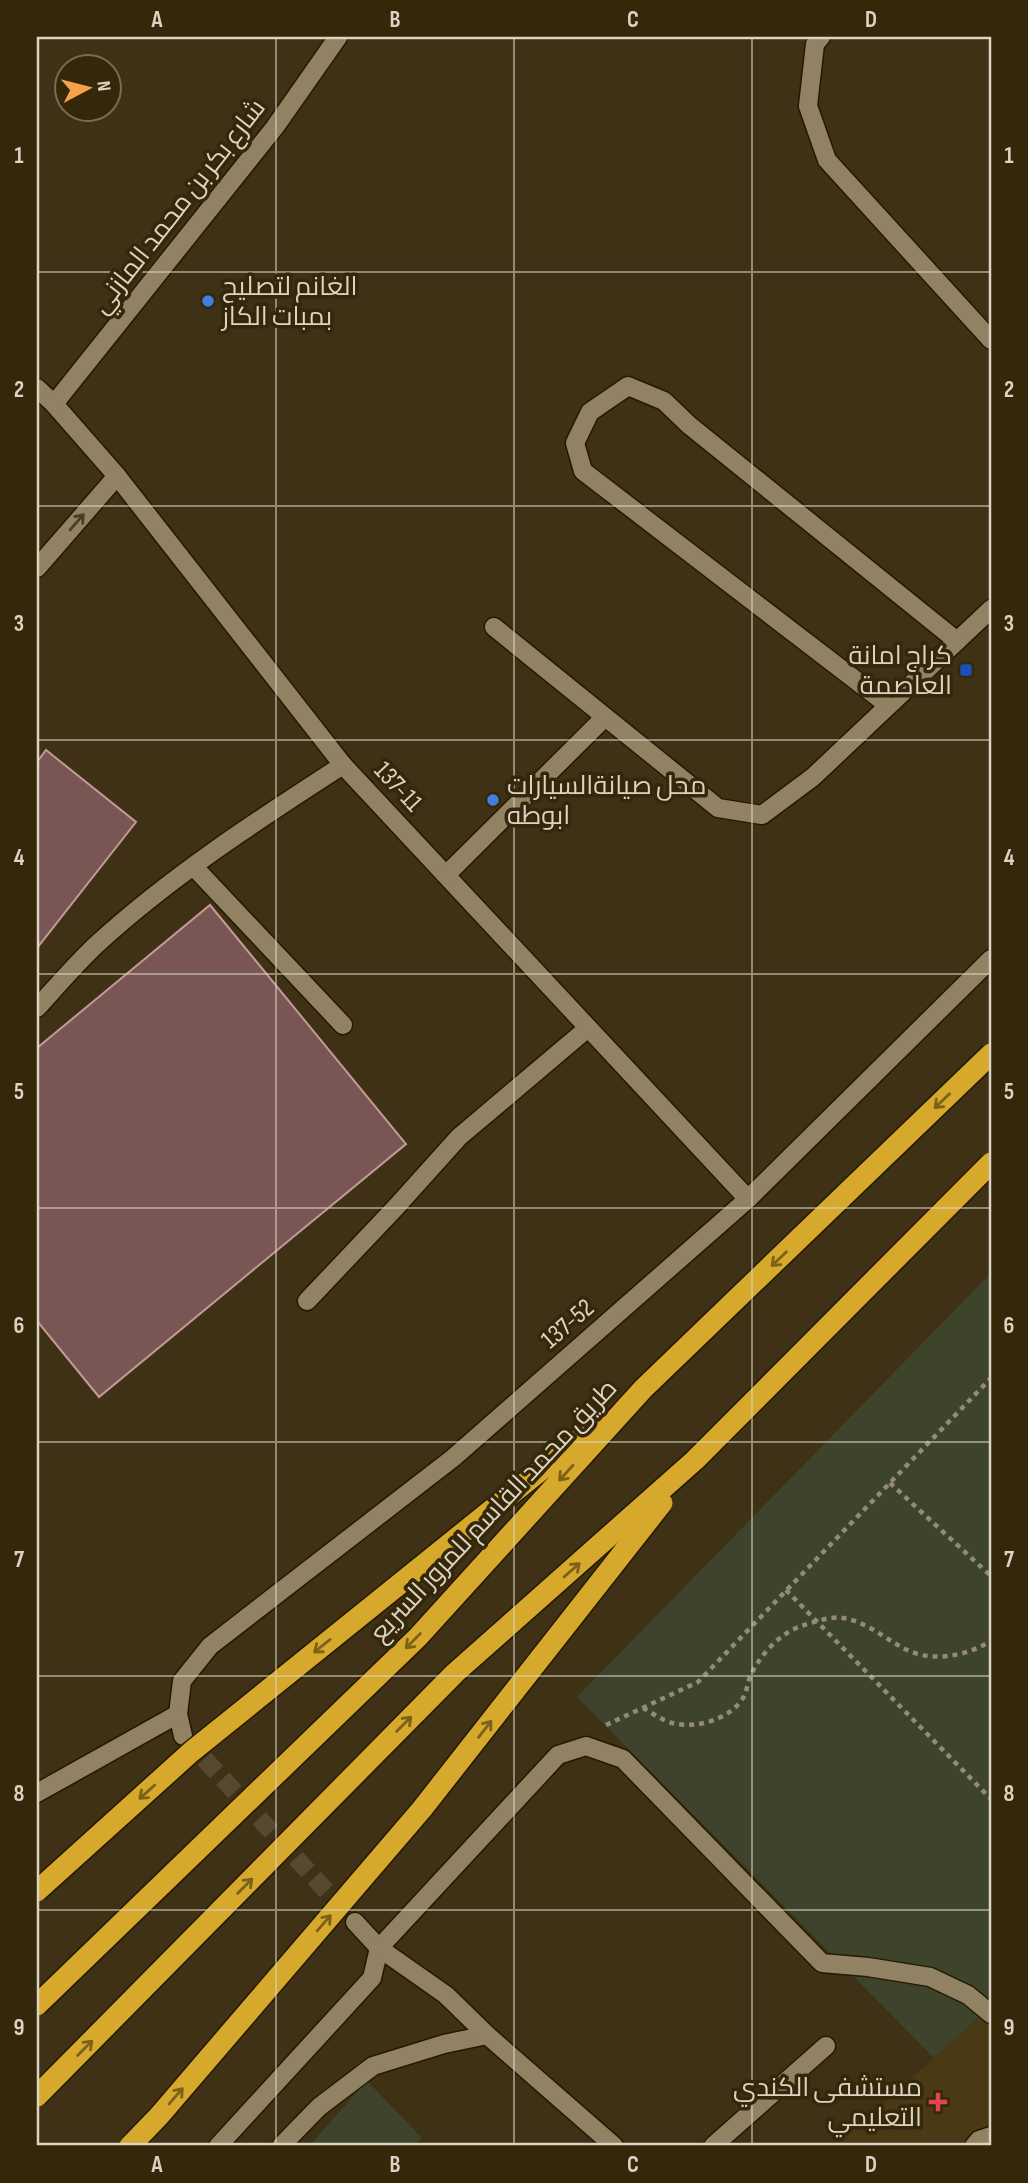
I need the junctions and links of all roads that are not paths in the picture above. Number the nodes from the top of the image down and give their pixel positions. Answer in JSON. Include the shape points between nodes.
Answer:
{"nodes":[{"id":1,"x":338,"y":37,"type":"edge"},
{"id":2,"x":821,"y":37,"type":"edge"},
{"id":3,"x":991,"y":340,"type":"edge"},
{"id":4,"x":37,"y":388,"type":"edge"},
{"id":5,"x":54,"y":404,"type":"junction"},
{"id":6,"x":117,"y":476,"type":"junction"},
{"id":7,"x":37,"y":568,"type":"edge"},
{"id":8,"x":991,"y":609,"type":"edge"},
{"id":9,"x":494,"y":627,"type":"dead end"},
{"id":10,"x":957,"y":641,"type":"junction"},
{"id":11,"x":888,"y":705,"type":"junction"},
{"id":12,"x":605,"y":717,"type":"junction"},
{"id":13,"x":343,"y":765,"type":"junction"},
{"id":14,"x":194,"y":867,"type":"junction"},
{"id":15,"x":446,"y":875,"type":"junction"},
{"id":16,"x":991,"y":959,"type":"edge"},
{"id":17,"x":37,"y":1008,"type":"edge"},
{"id":18,"x":343,"y":1025,"type":"dead end"},
{"id":19,"x":588,"y":1028,"type":"junction"},
{"id":20,"x":991,"y":1054,"type":"edge"},
{"id":21,"x":991,"y":1163,"type":"edge"},
{"id":22,"x":748,"y":1199,"type":"junction"},
{"id":23,"x":307,"y":1301,"type":"dead end"},
{"id":24,"x":643,"y":1389,"type":"junction"},
{"id":25,"x":695,"y":1460,"type":"junction"},
{"id":26,"x":178,"y":1714,"type":"junction"},
{"id":27,"x":183,"y":1736,"type":"tunnel mouth"},
{"id":28,"x":37,"y":1793,"type":"edge"},
{"id":29,"x":37,"y":1891,"type":"edge"},
{"id":30,"x":355,"y":1922,"type":"tunnel mouth"},
{"id":31,"x":379,"y":1948,"type":"junction"},
{"id":32,"x":37,"y":2005,"type":"edge"},
{"id":33,"x":991,"y":2014,"type":"edge"},
{"id":34,"x":486,"y":2035,"type":"junction"},
{"id":35,"x":826,"y":2046,"type":"dead end"},
{"id":36,"x":37,"y":2096,"type":"edge"},
{"id":37,"x":991,"y":2136,"type":"edge"},
{"id":38,"x":718,"y":2145,"type":"edge"},
{"id":39,"x":130,"y":2146,"type":"edge"},
{"id":40,"x":218,"y":2146,"type":"edge"},
{"id":41,"x":281,"y":2146,"type":"edge"},
{"id":42,"x":614,"y":2146,"type":"edge"},
{"id":43,"x":974,"y":2146,"type":"edge"}],
"edges":[{"from":1,"to":5,"type":"street","name":"شارع بكر بن محمد المازني","via":[[275,127]]},
{"from":2,"to":3,"type":"street","via":[[815,44],[808,106],[827,160]]},
{"from":4,"to":5,"type":"street","name":"137-11"},
{"from":5,"to":6,"type":"street","name":"137-11"},
{"from":7,"to":6,"type":"street","one_way":true},
{"from":6,"to":13,"type":"street","name":"137-11"},
{"from":8,"to":10,"type":"street"},
{"from":9,"to":12,"type":"street"},
{"from":10,"to":11,"type":"street"},
{"from":10,"to":11,"type":"street","via":[[664,401],[628,386],[590,412],[575,443],[583,471]]},
{"from":11,"to":12,"type":"street","via":[[813,777],[762,815],[718,808]]},
{"from":12,"to":15,"type":"street"},
{"from":13,"to":14,"type":"street"},
{"from":13,"to":15,"type":"street","name":"137-11"},
{"from":14,"to":17,"type":"street","via":[[95,947]]},
{"from":14,"to":18,"type":"street"},
{"from":15,"to":19,"type":"street","name":"137-11"},
{"from":16,"to":22,"type":"street","name":"137-52"},
{"from":19,"to":22,"type":"street","name":"137-11"},
{"from":19,"to":23,"type":"street","via":[[459,1137]]},
{"from":20,"to":24,"type":"highway","name":"طريق محمد القاسم للمرور السريع","one_way":true,"bridge":true},
{"from":21,"to":25,"type":"highway","bridge":true},
{"from":22,"to":26,"type":"street","name":"137-52","via":[[453,1458],[210,1646],[182,1681]]},
{"from":24,"to":29,"type":"highway","one_way":true,"bridge":true,"via":[[191,1752]]},
{"from":24,"to":32,"type":"highway","name":"طريق محمد القاسم للمرور السريع","one_way":true,"bridge":true,"via":[[418,1637]]},
{"from":36,"to":25,"type":"highway","one_way":true,"bridge":true,"via":[[455,1673]]},
{"from":39,"to":25,"type":"highway","one_way":true,"bridge":true,"via":[[422,1809]]},
{"from":26,"to":27,"type":"street"},
{"from":26,"to":28,"type":"street"},
{"from":30,"to":31,"type":"street"},
{"from":31,"to":33,"type":"street","via":[[558,1755],[586,1746],[623,1759],[821,1963],[930,1977],[968,1995]]},
{"from":31,"to":34,"type":"street","via":[[446,1995]]},
{"from":31,"to":40,"type":"street","via":[[372,1978]]},
{"from":34,"to":41,"type":"street","via":[[373,2066],[319,2107]]},
{"from":34,"to":42,"type":"street"},
{"from":35,"to":38,"type":"street"},
{"from":37,"to":43,"type":"street"}]}
